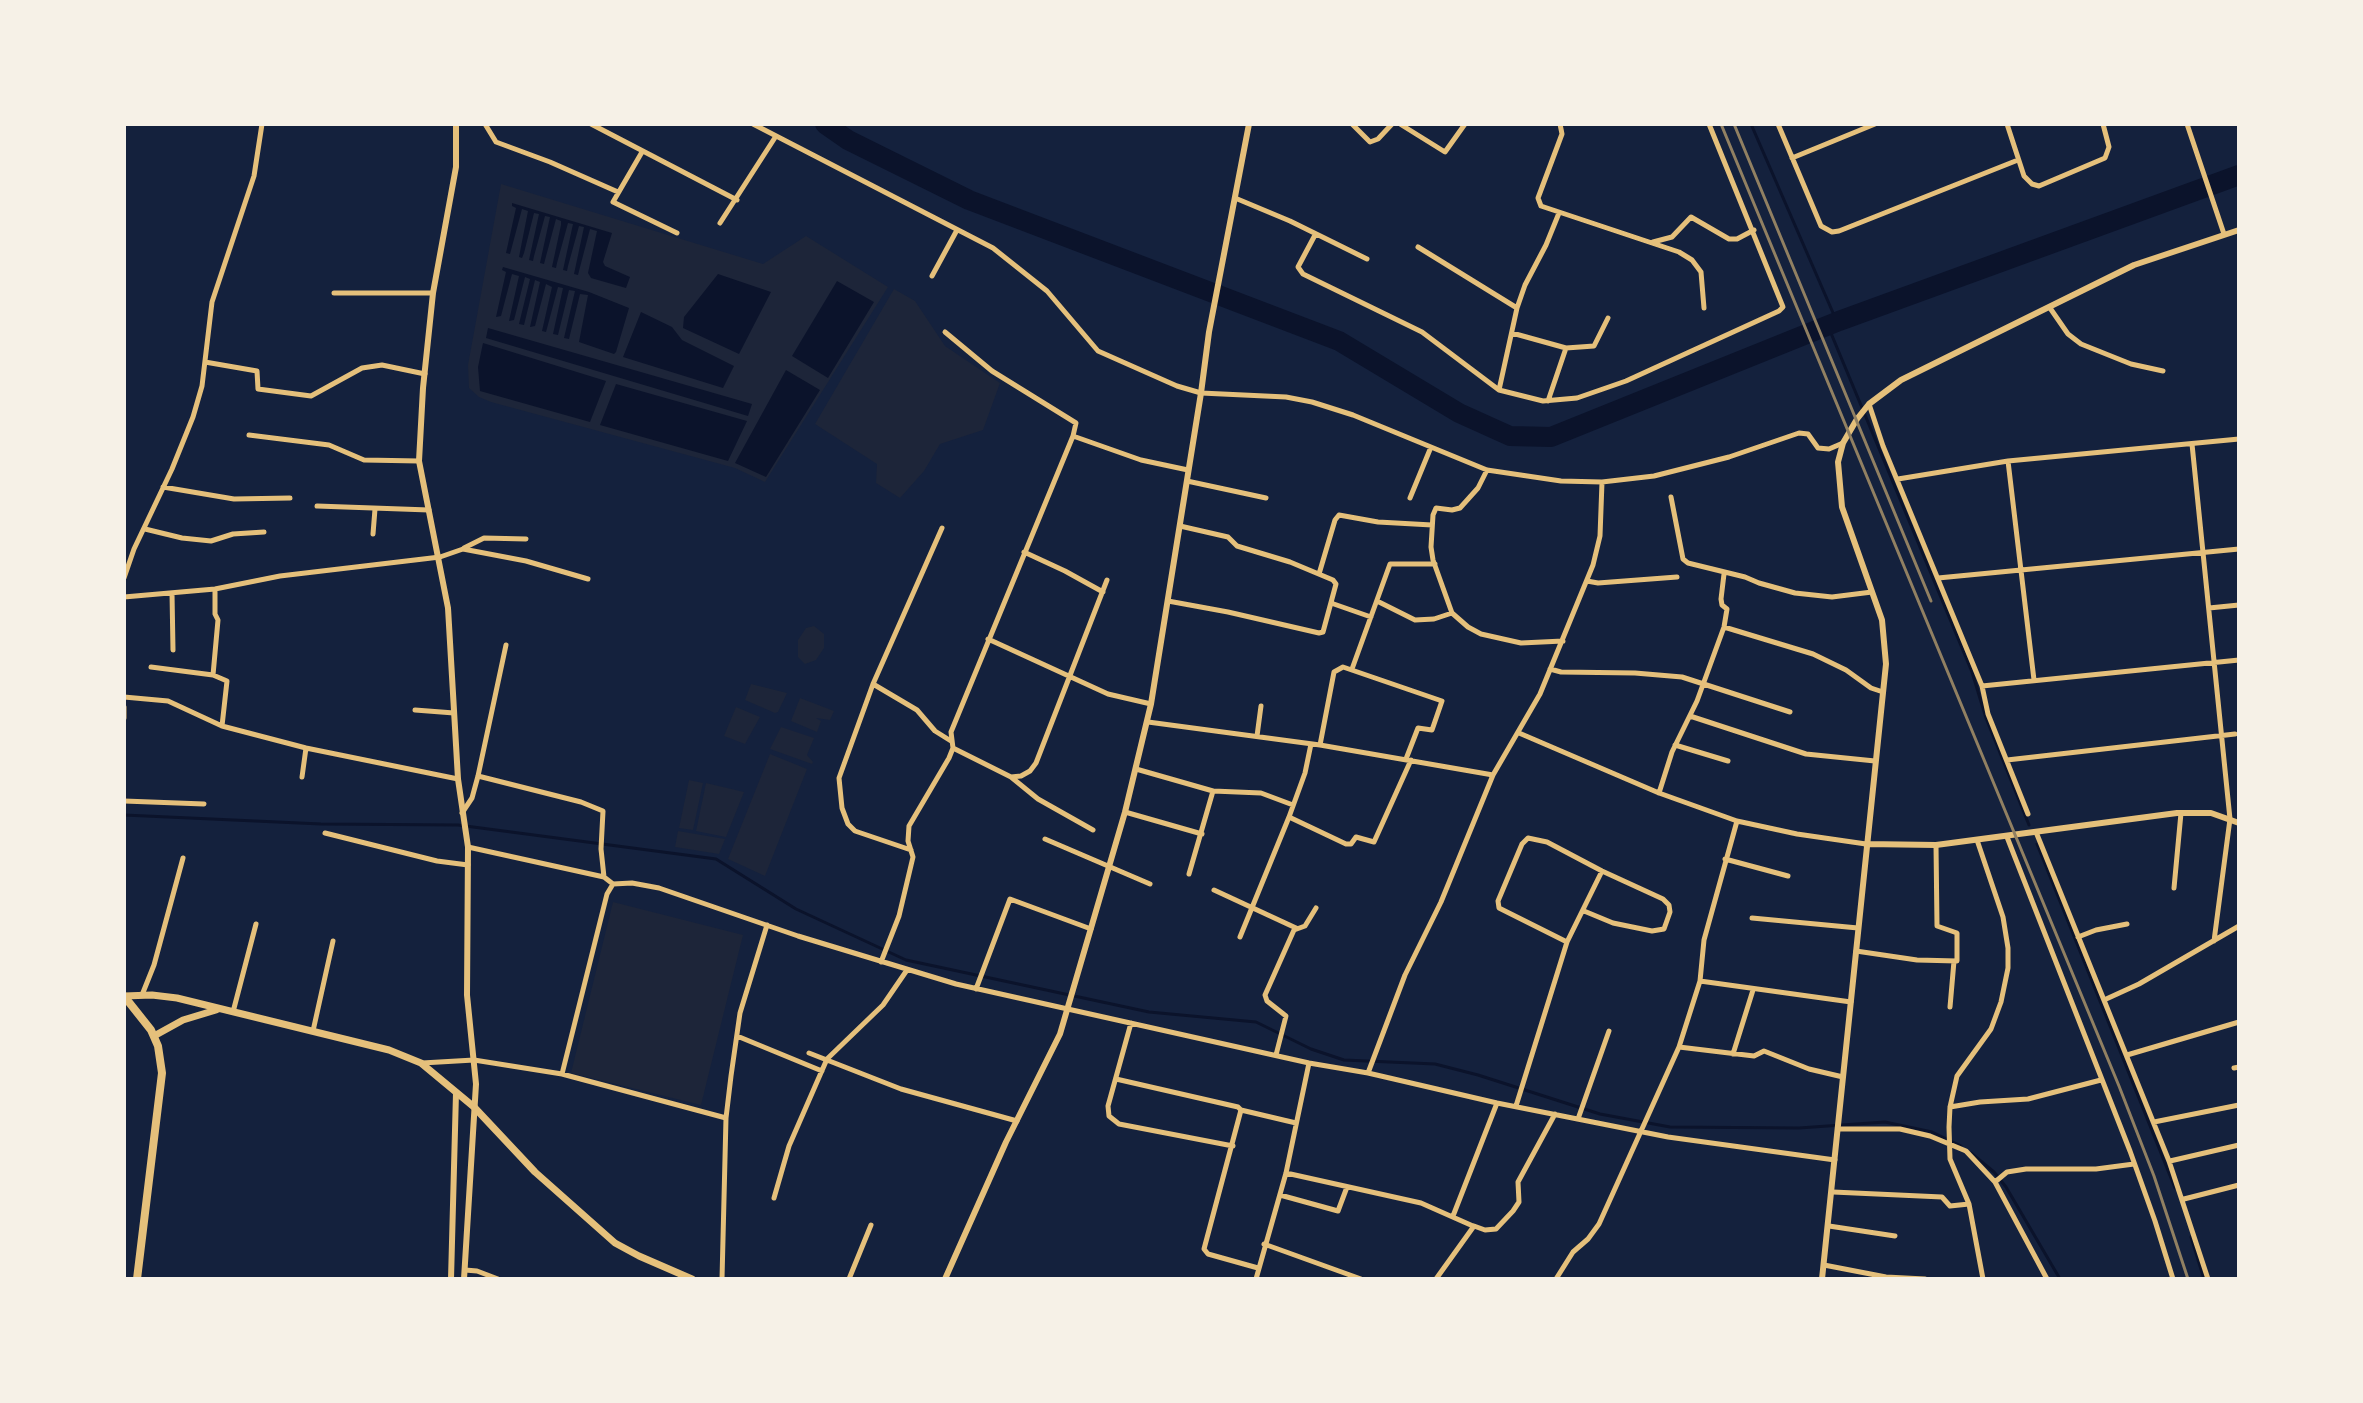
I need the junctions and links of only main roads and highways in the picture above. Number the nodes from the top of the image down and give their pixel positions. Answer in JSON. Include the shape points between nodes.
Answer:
{"nodes":[{"id":1,"x":124,"y":996,"type":"edge"},
{"id":2,"x":124,"y":1008,"type":"edge"},
{"id":3,"x":135,"y":1008,"type":"junction"},
{"id":4,"x":218,"y":1009,"type":"junction"},
{"id":5,"x":154,"y":1036,"type":"junction"},
{"id":6,"x":137,"y":1279,"type":"edge"},
{"id":7,"x":692,"y":1279,"type":"edge"}],
"edges":[{"from":1,"to":3,"type":"highway"},
{"from":1,"to":4,"type":"main road","via":[[177,998]]},
{"from":2,"to":3,"type":"highway"},
{"from":3,"to":5,"type":"highway"},
{"from":4,"to":5,"type":"main road"},
{"from":4,"to":7,"type":"main road","via":[[389,1050],[421,1063],[615,1243]]},
{"from":5,"to":6,"type":"highway","via":[[162,1073]]}]}
